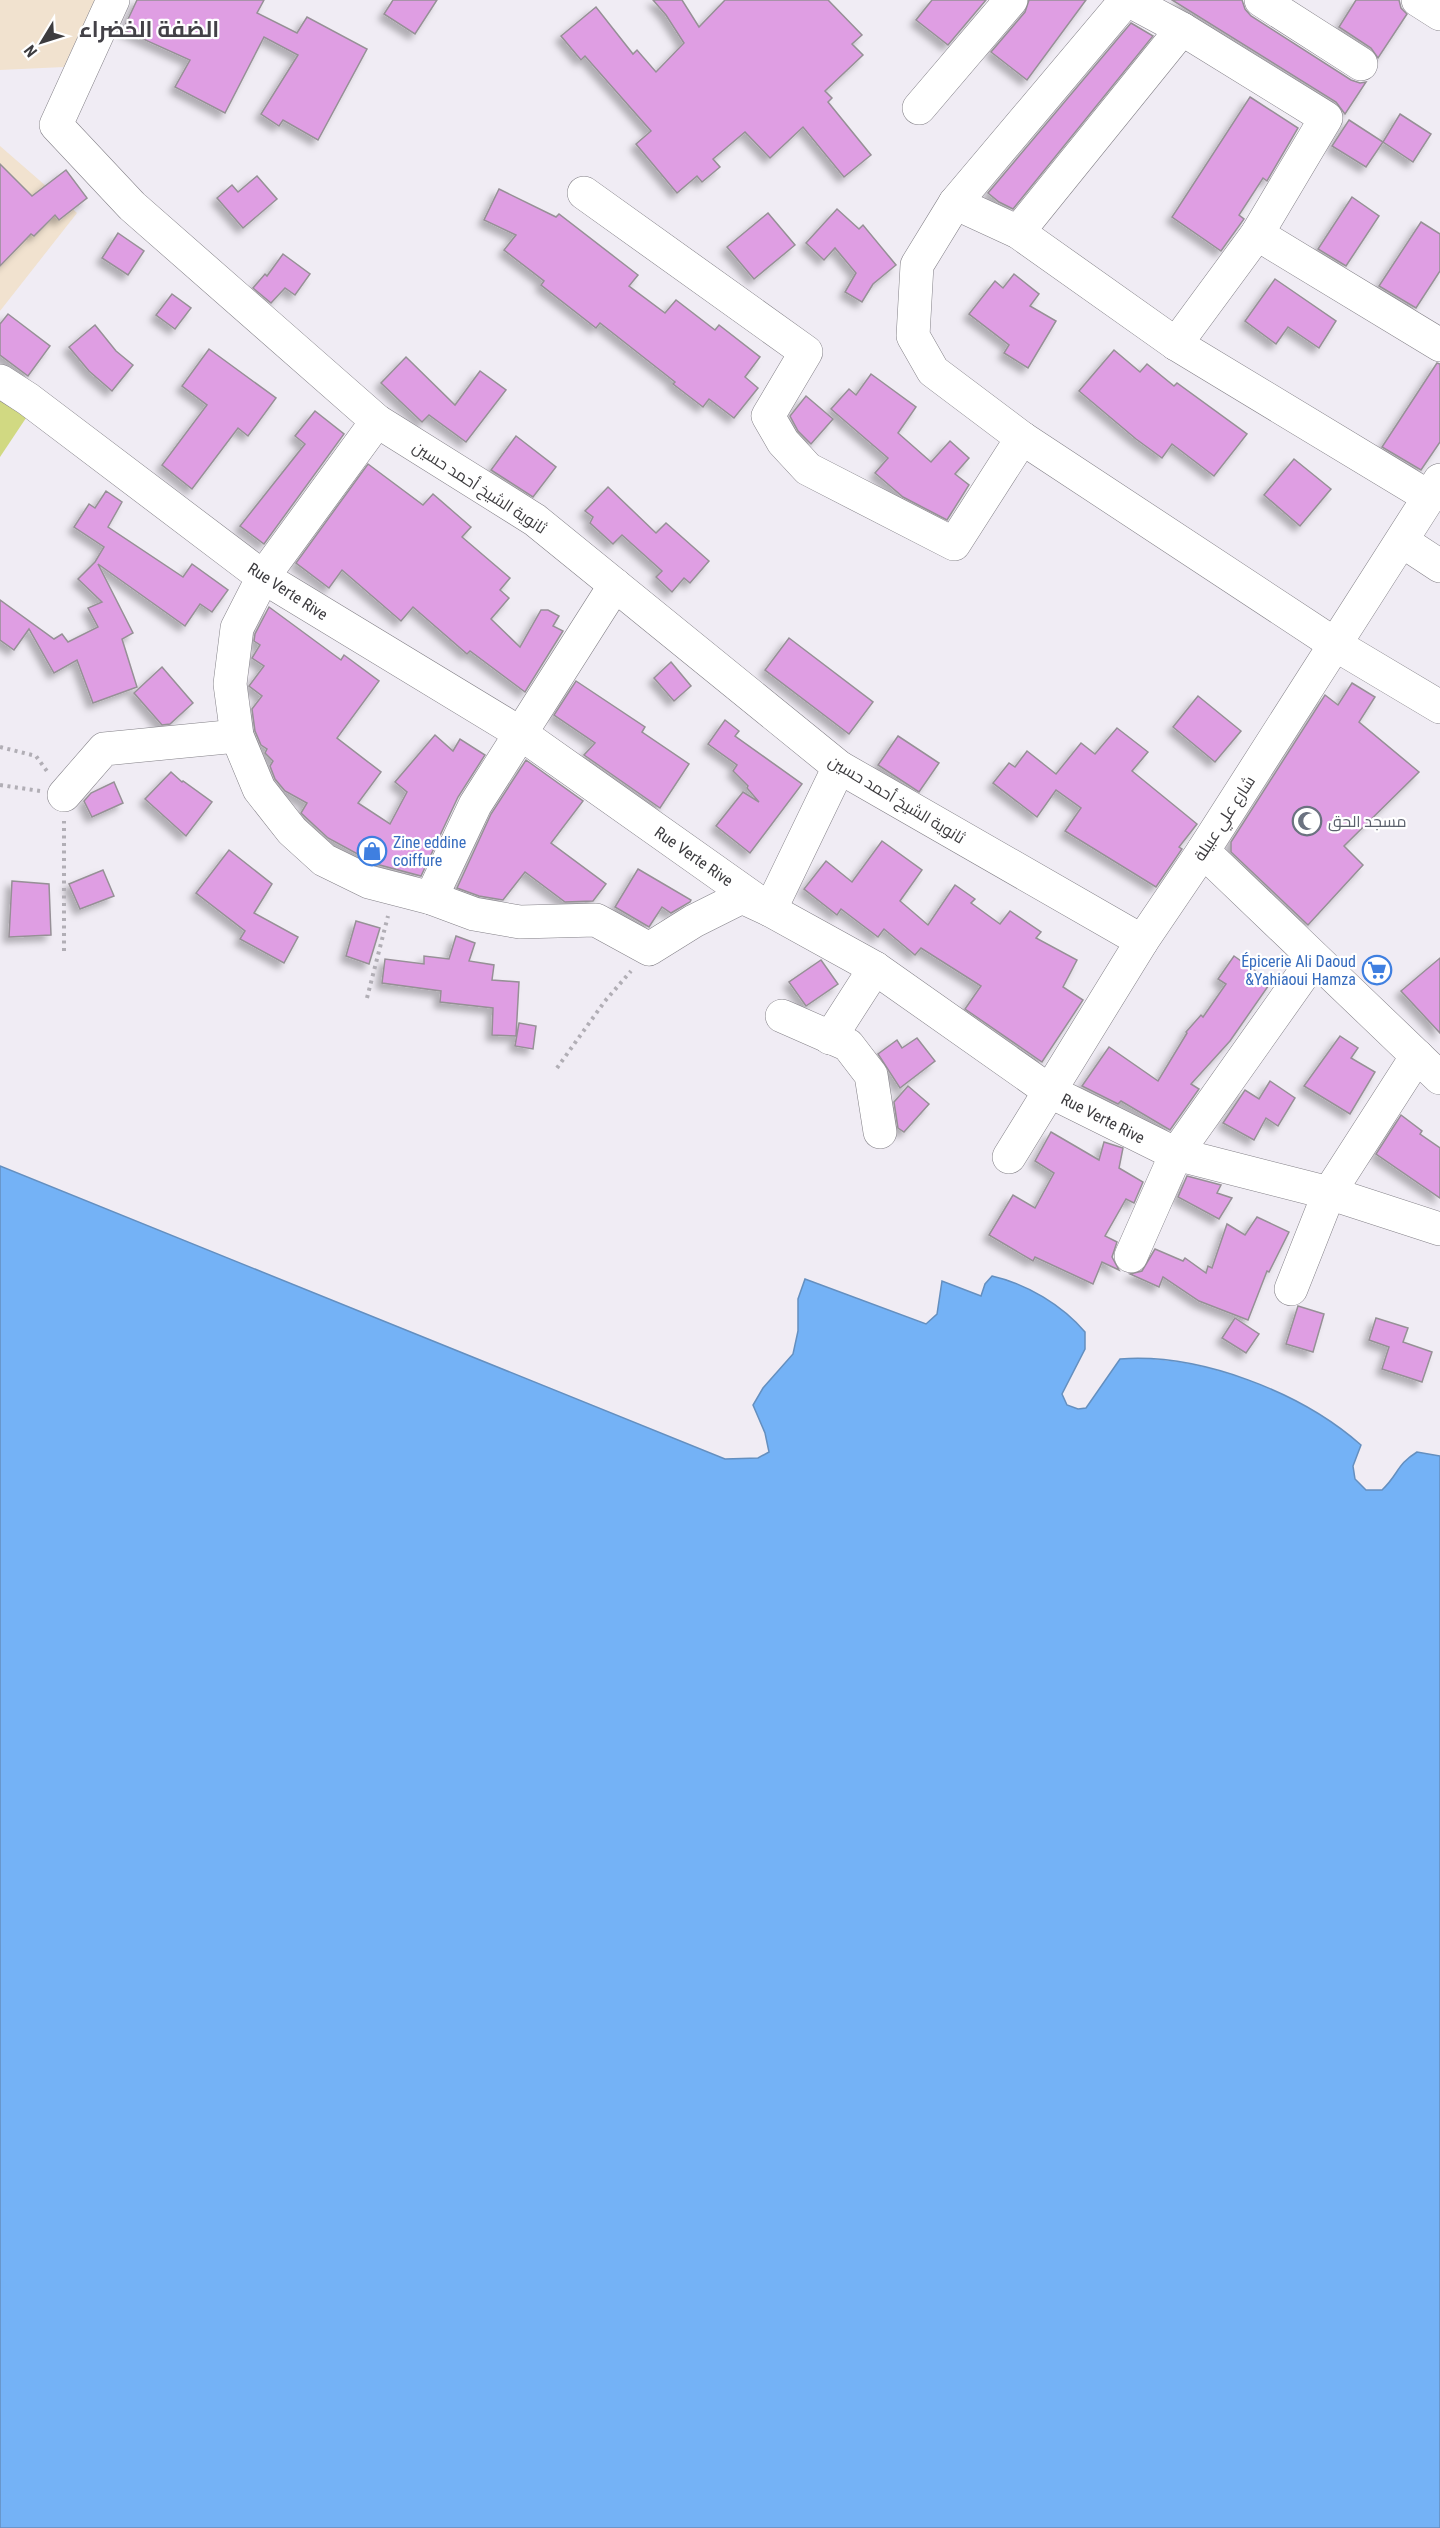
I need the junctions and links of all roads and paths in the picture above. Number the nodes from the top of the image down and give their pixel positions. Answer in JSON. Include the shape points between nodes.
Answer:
{"nodes":[{"id":1,"x":113,"y":0,"type":"edge"},
{"id":2,"x":1011,"y":0,"type":"edge"},
{"id":3,"x":1127,"y":0,"type":"edge"},
{"id":4,"x":1261,"y":0,"type":"edge"},
{"id":5,"x":1418,"y":0,"type":"edge"},
{"id":6,"x":1440,"y":14,"type":"edge"},
{"id":7,"x":1182,"y":29,"type":"junction"},
{"id":8,"x":1361,"y":64,"type":"dead end"},
{"id":9,"x":920,"y":108,"type":"dead end"},
{"id":10,"x":584,"y":193,"type":"dead end"},
{"id":11,"x":955,"y":202,"type":"junction"},
{"id":12,"x":1018,"y":232,"type":"junction"},
{"id":13,"x":1257,"y":234,"type":"junction"},
{"id":14,"x":1176,"y":344,"type":"junction"},
{"id":15,"x":1440,"y":345,"type":"edge"},
{"id":16,"x":0,"y":381,"type":"edge"},
{"id":17,"x":377,"y":421,"type":"junction"},
{"id":18,"x":1022,"y":438,"type":"junction"},
{"id":19,"x":1434,"y":488,"type":"edge"},
{"id":20,"x":1402,"y":541,"type":"junction"},
{"id":21,"x":1440,"y":566,"type":"edge"},
{"id":22,"x":262,"y":577,"type":"junction"},
{"id":23,"x":615,"y":585,"type":"junction"},
{"id":24,"x":1336,"y":645,"type":"junction"},
{"id":25,"x":1440,"y":707,"type":"edge"},
{"id":26,"x":520,"y":733,"type":"junction"},
{"id":27,"x":237,"y":736,"type":"junction"},
{"id":28,"x":0,"y":747,"type":"edge"},
{"id":29,"x":839,"y":767,"type":"junction"},
{"id":30,"x":0,"y":785,"type":"edge"},
{"id":31,"x":64,"y":795,"type":"junction"},
{"id":32,"x":1203,"y":851,"type":"junction"},
{"id":33,"x":395,"y":889,"type":"junction"},
{"id":34,"x":431,"y":898,"type":"junction"},
{"id":35,"x":770,"y":909,"type":"junction"},
{"id":36,"x":1142,"y":941,"type":"junction"},
{"id":37,"x":649,"y":950,"type":"junction"},
{"id":38,"x":64,"y":951,"type":"dead end"},
{"id":39,"x":1314,"y":959,"type":"junction"},
{"id":40,"x":875,"y":968,"type":"junction"},
{"id":41,"x":367,"y":998,"type":"dead end"},
{"id":42,"x":782,"y":1016,"type":"dead end"},
{"id":43,"x":830,"y":1038,"type":"junction"},
{"id":44,"x":1429,"y":1067,"type":"edge"},
{"id":45,"x":557,"y":1068,"type":"dead end"},
{"id":46,"x":1051,"y":1092,"type":"junction"},
{"id":47,"x":880,"y":1132,"type":"dead end"},
{"id":48,"x":1176,"y":1154,"type":"junction"},
{"id":49,"x":1010,"y":1157,"type":"dead end"},
{"id":50,"x":1329,"y":1193,"type":"junction"},
{"id":51,"x":1440,"y":1229,"type":"edge"},
{"id":52,"x":1131,"y":1257,"type":"dead end"},
{"id":53,"x":1291,"y":1289,"type":"dead end"}],
"edges":[{"from":1,"to":17,"type":"street","name":"ثانوية الشيخ أحمد حسين","via":[[56,125],[132,206]]},
{"from":2,"to":9,"type":"street"},
{"from":3,"to":7,"type":"street"},
{"from":3,"to":11,"type":"street"},
{"from":4,"to":8,"type":"street"},
{"from":5,"to":6,"type":"street"},
{"from":7,"to":12,"type":"street"},
{"from":7,"to":13,"type":"street","via":[[1326,118]]},
{"from":10,"to":18,"type":"street","via":[[806,352],[768,416],[783,442],[808,469],[954,544]]},
{"from":11,"to":12,"type":"street"},
{"from":11,"to":18,"type":"street","via":[[917,265],[913,336],[933,371]]},
{"from":12,"to":14,"type":"street"},
{"from":13,"to":14,"type":"street"},
{"from":13,"to":15,"type":"street"},
{"from":14,"to":19,"type":"street"},
{"from":16,"to":22,"type":"street","name":"Rue Verte Rive"},
{"from":17,"to":22,"type":"street"},
{"from":17,"to":23,"type":"street","name":"ثانوية الشيخ أحمد حسين","via":[[535,520]]},
{"from":18,"to":24,"type":"street"},
{"from":19,"to":20,"type":"street","name":"شارع علي عبيلة"},
{"from":20,"to":21,"type":"street"},
{"from":20,"to":24,"type":"street","name":"شارع علي عبيلة"},
{"from":22,"to":26,"type":"street","name":"Rue Verte Rive"},
{"from":22,"to":27,"type":"street","via":[[237,628],[230,684]]},
{"from":23,"to":26,"type":"street"},
{"from":23,"to":29,"type":"street","name":"ثانوية الشيخ أحمد حسين"},
{"from":24,"to":25,"type":"street"},
{"from":24,"to":32,"type":"street","name":"شارع علي عبيلة"},
{"from":26,"to":34,"type":"street","via":[[475,805]]},
{"from":26,"to":35,"type":"street","name":"Rue Verte Rive"},
{"from":27,"to":31,"type":"street","via":[[104,749]]},
{"from":27,"to":33,"type":"street","via":[[259,789],[292,831],[324,860],[369,882]]},
{"from":28,"to":31,"type":"path","via":[[36,756]]},
{"from":29,"to":35,"type":"street"},
{"from":29,"to":36,"type":"street","name":"ثانوية الشيخ أحمد حسين"},
{"from":30,"to":31,"type":"path"},
{"from":31,"to":38,"type":"path"},
{"from":32,"to":36,"type":"street","name":"شارع علي عبيلة"},
{"from":32,"to":39,"type":"street"},
{"from":33,"to":34,"type":"street"},
{"from":33,"to":41,"type":"path"},
{"from":34,"to":37,"type":"street","via":[[474,914],[520,922],[596,920]]},
{"from":35,"to":37,"type":"street","via":[[742,897]]},
{"from":35,"to":40,"type":"street","name":"Rue Verte Rive"},
{"from":36,"to":46,"type":"street","name":"شارع علي عبيلة"},
{"from":37,"to":45,"type":"path","via":[[605,1001]]},
{"from":39,"to":44,"type":"street"},
{"from":39,"to":48,"type":"street"},
{"from":40,"to":43,"type":"street"},
{"from":40,"to":46,"type":"street","name":"Rue Verte Rive"},
{"from":42,"to":43,"type":"street"},
{"from":43,"to":47,"type":"street","via":[[848,1045],[871,1075]]},
{"from":44,"to":50,"type":"street"},
{"from":46,"to":48,"type":"street","name":"Rue Verte Rive"},
{"from":46,"to":49,"type":"street","name":"شارع علي عبيلة"},
{"from":48,"to":50,"type":"street","name":"Rue Verte Rive"},
{"from":48,"to":52,"type":"street"},
{"from":50,"to":51,"type":"street","name":"Rue Verte Rive"},
{"from":50,"to":53,"type":"street"}]}
